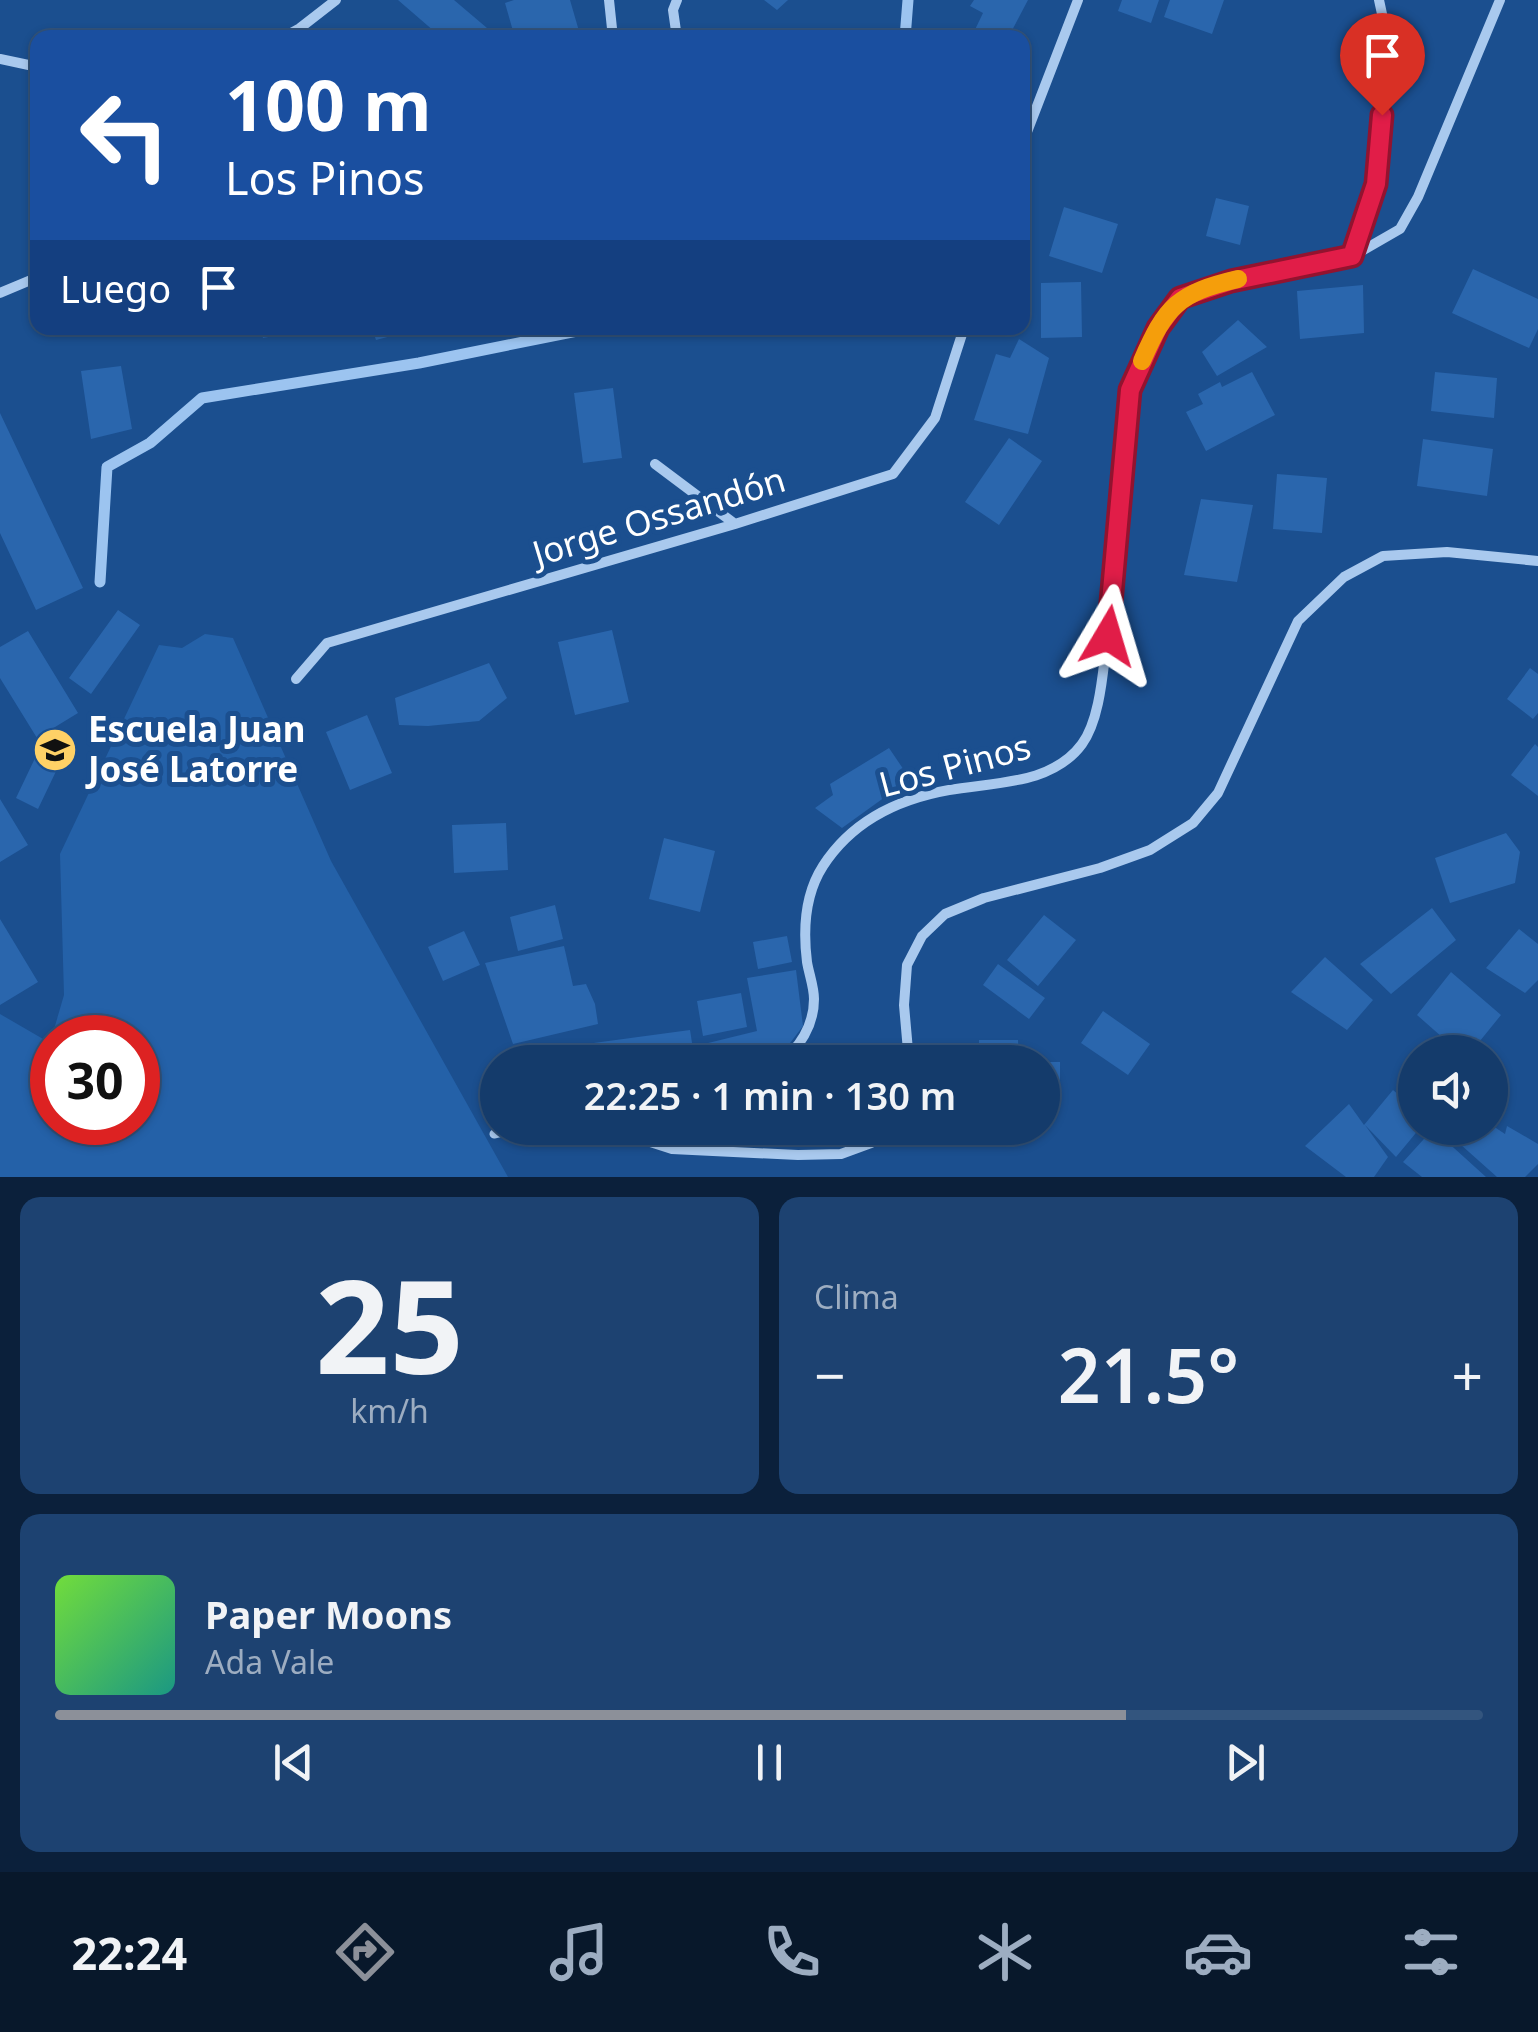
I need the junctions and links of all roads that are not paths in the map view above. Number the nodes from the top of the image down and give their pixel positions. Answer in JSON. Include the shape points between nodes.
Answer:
{"nodes":[{"id":1,"x":336,"y":0,"type":"edge"},
{"id":2,"x":609,"y":0,"type":"edge"},
{"id":3,"x":677,"y":0,"type":"edge"},
{"id":4,"x":1078,"y":0,"type":"edge"},
{"id":5,"x":1379,"y":0,"type":"edge"},
{"id":6,"x":1500,"y":0,"type":"edge"},
{"id":7,"x":296,"y":30,"type":"edge"},
{"id":8,"x":612,"y":30,"type":"edge"},
{"id":9,"x":675,"y":30,"type":"edge"},
{"id":10,"x":0,"y":59,"type":"edge"},
{"id":11,"x":30,"y":65,"type":"edge"},
{"id":12,"x":1030,"y":125,"type":"edge"},
{"id":13,"x":1352,"y":256,"type":"junction"},
{"id":14,"x":30,"y":280,"type":"edge"},
{"id":15,"x":0,"y":293,"type":"edge"},
{"id":16,"x":962,"y":335,"type":"edge"},
{"id":17,"x":655,"y":464,"type":"dead end"},
{"id":18,"x":735,"y":524,"type":"junction"},
{"id":19,"x":1538,"y":561,"type":"edge"},
{"id":20,"x":296,"y":679,"type":"dead end"},
{"id":21,"x":798,"y":1045,"type":"edge"},
{"id":22,"x":907,"y":1045,"type":"edge"},
{"id":23,"x":660,"y":1145,"type":"edge"},
{"id":24,"x":866,"y":1145,"type":"edge"}],
"edges":[{"from":1,"to":7,"type":"street"},
{"from":2,"to":8,"type":"street"},
{"from":3,"to":9,"type":"street"},
{"from":4,"to":12,"type":"street"},
{"from":5,"to":13,"type":"street","via":[[1393,65],[1376,184]]},
{"from":6,"to":13,"type":"street","name":"Los Pinos","via":[[1418,198],[1400,228]]},
{"from":10,"to":11,"type":"street"},
{"from":13,"to":21,"type":"street","name":"Los Pinos","via":[[1180,298],[1158,328],[1130,390],[1113,604],[1099,699],[1082,744],[1049,771],[879,811],[845,838],[806,905],[814,999]]},
{"from":14,"to":15,"type":"street"},
{"from":16,"to":18,"type":"street","name":"Jorge Ossandón","via":[[935,418],[893,474]]},
{"from":17,"to":18,"type":"street"},
{"from":18,"to":20,"type":"street","name":"Jorge Ossandón","via":[[327,643]]},
{"from":19,"to":22,"type":"street","via":[[1447,552],[1384,556],[1344,577],[1298,621],[1218,793],[1193,823],[1150,850],[945,914],[922,936],[907,966]]},
{"from":23,"to":24,"type":"street","via":[[798,1155],[841,1154]]}]}
